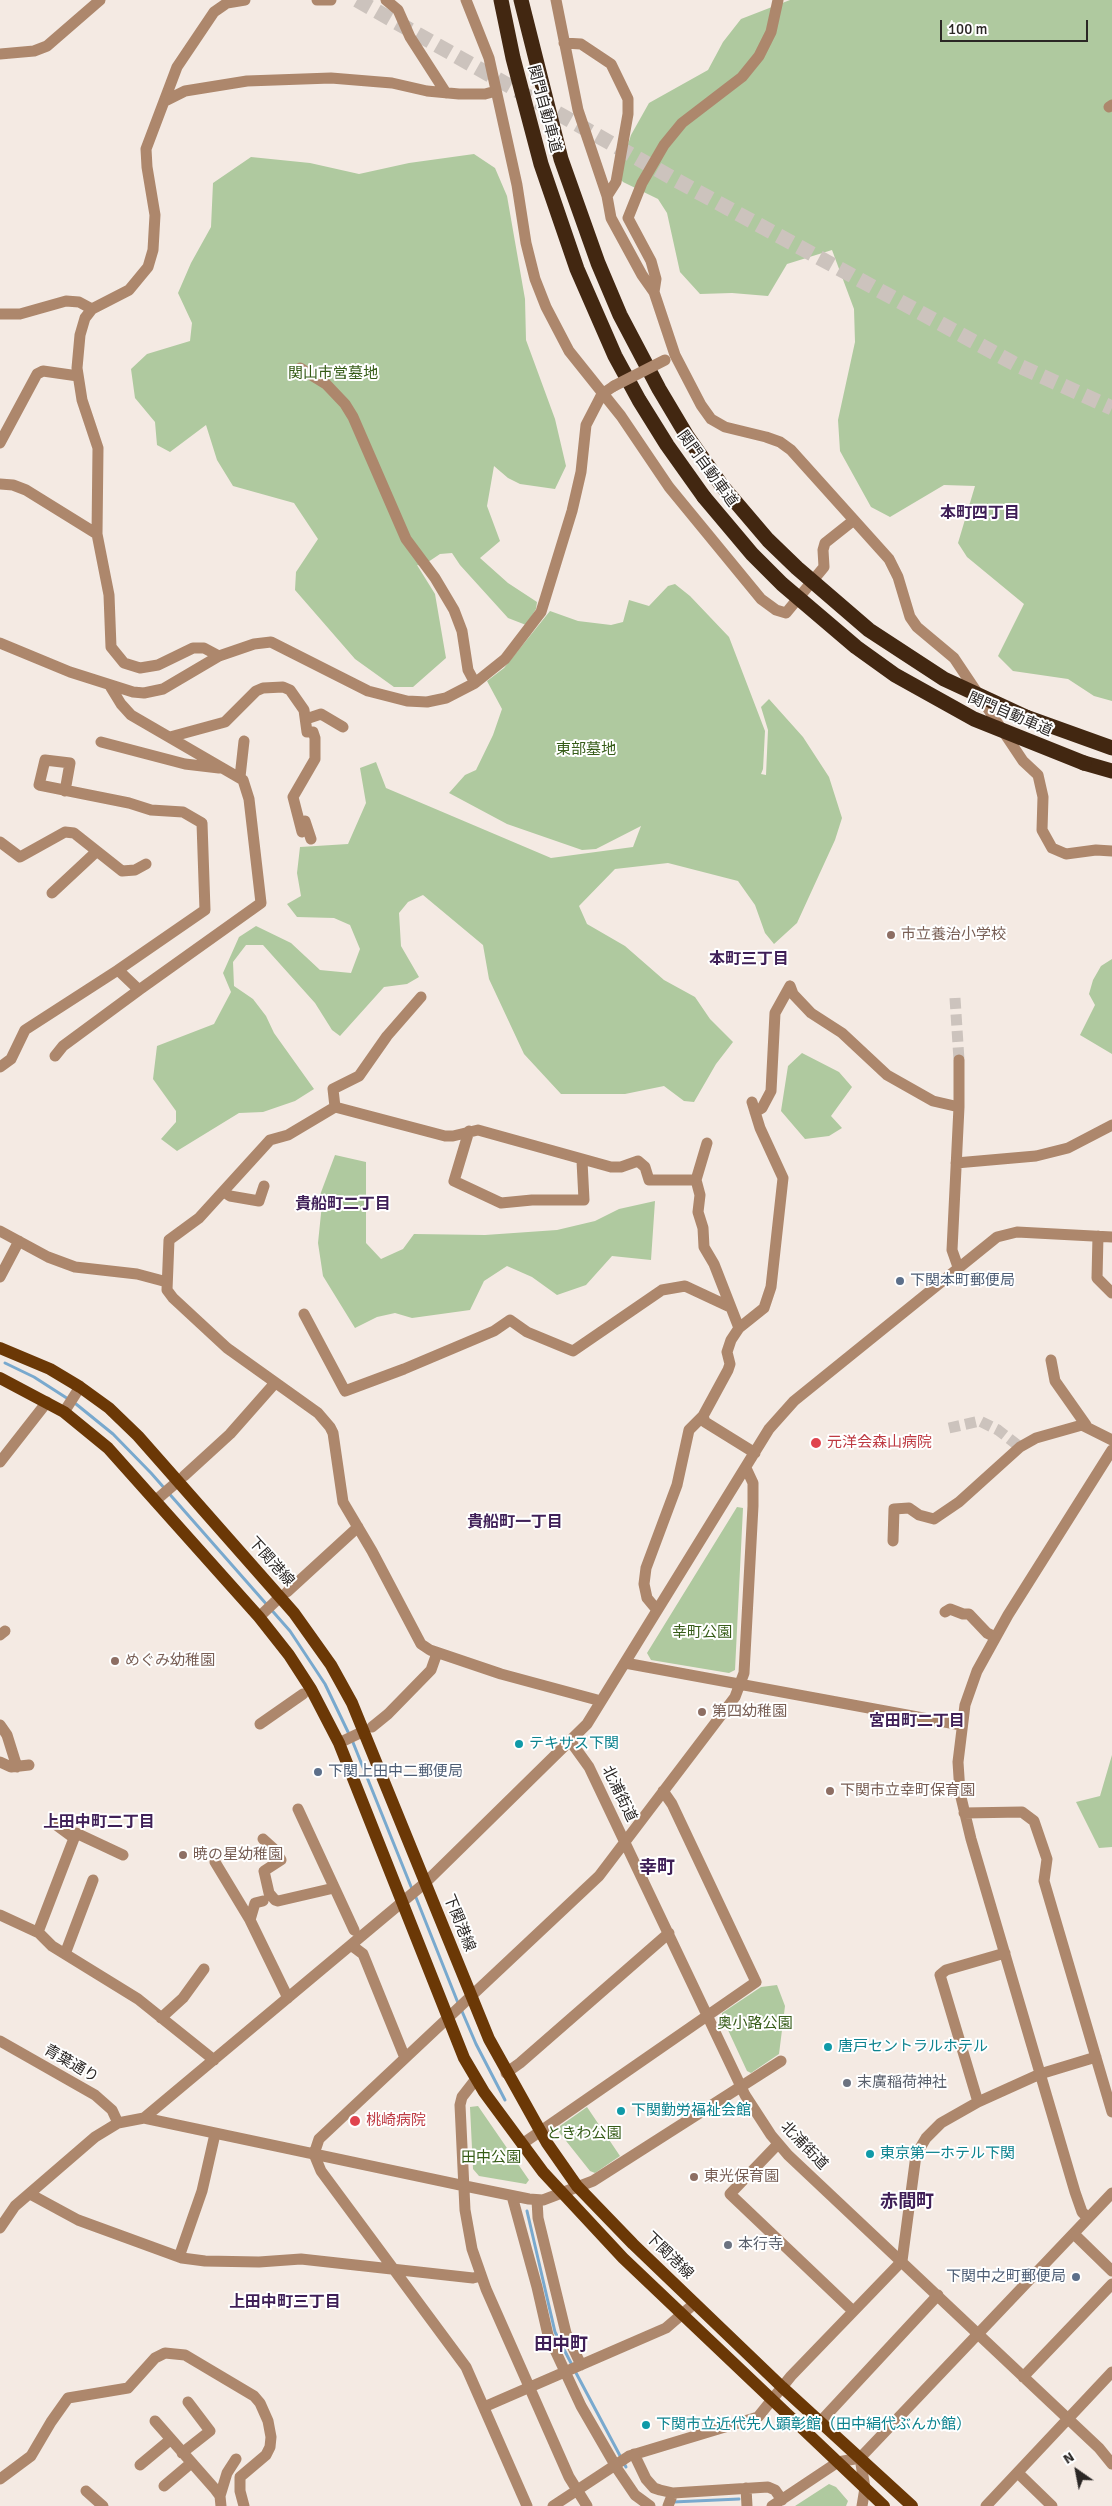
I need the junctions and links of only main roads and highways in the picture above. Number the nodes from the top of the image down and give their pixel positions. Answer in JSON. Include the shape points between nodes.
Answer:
{"nodes":[{"id":1,"x":501,"y":0,"type":"edge"},
{"id":2,"x":521,"y":0,"type":"edge"},
{"id":3,"x":1026,"y":718,"type":"junction"},
{"id":4,"x":1112,"y":740,"type":"edge"},
{"id":5,"x":1112,"y":748,"type":"edge"},
{"id":6,"x":1112,"y":771,"type":"edge"},
{"id":7,"x":0,"y":1348,"type":"edge"},
{"id":8,"x":0,"y":1378,"type":"edge"},
{"id":9,"x":414,"y":1892,"type":"junction"},
{"id":10,"x":884,"y":2506,"type":"edge"},
{"id":11,"x":912,"y":2506,"type":"edge"}],
"edges":[{"from":1,"to":6,"type":"highway","name":"関門自動車道","bridge":true,"via":[[541,164],[577,269],[639,400],[704,497],[782,584],[834,630],[887,669],[932,698],[974,719]]},
{"from":2,"to":3,"type":"highway","name":"関門自動車道","bridge":true,"via":[[561,159],[598,263],[620,315],[659,389],[722,486],[768,540],[869,630],[944,679]]},
{"from":3,"to":4,"type":"highway"},
{"from":3,"to":5,"type":"highway","name":"関門自動車道"},
{"from":7,"to":9,"type":"main road","name":"下関港線","via":[[38,1363],[109,1408],[138,1436],[294,1613],[331,1665],[364,1731]]},
{"from":8,"to":9,"type":"main road","name":"下関港線","via":[[66,1409],[108,1448],[261,1615],[342,1742]]},
{"from":9,"to":10,"type":"main road","name":"下関港線","via":[[464,2058],[522,2144],[562,2194],[617,2252]]},
{"from":9,"to":11,"type":"main road","name":"下関港線","via":[[506,2073],[539,2132],[577,2186],[782,2387]]}]}
